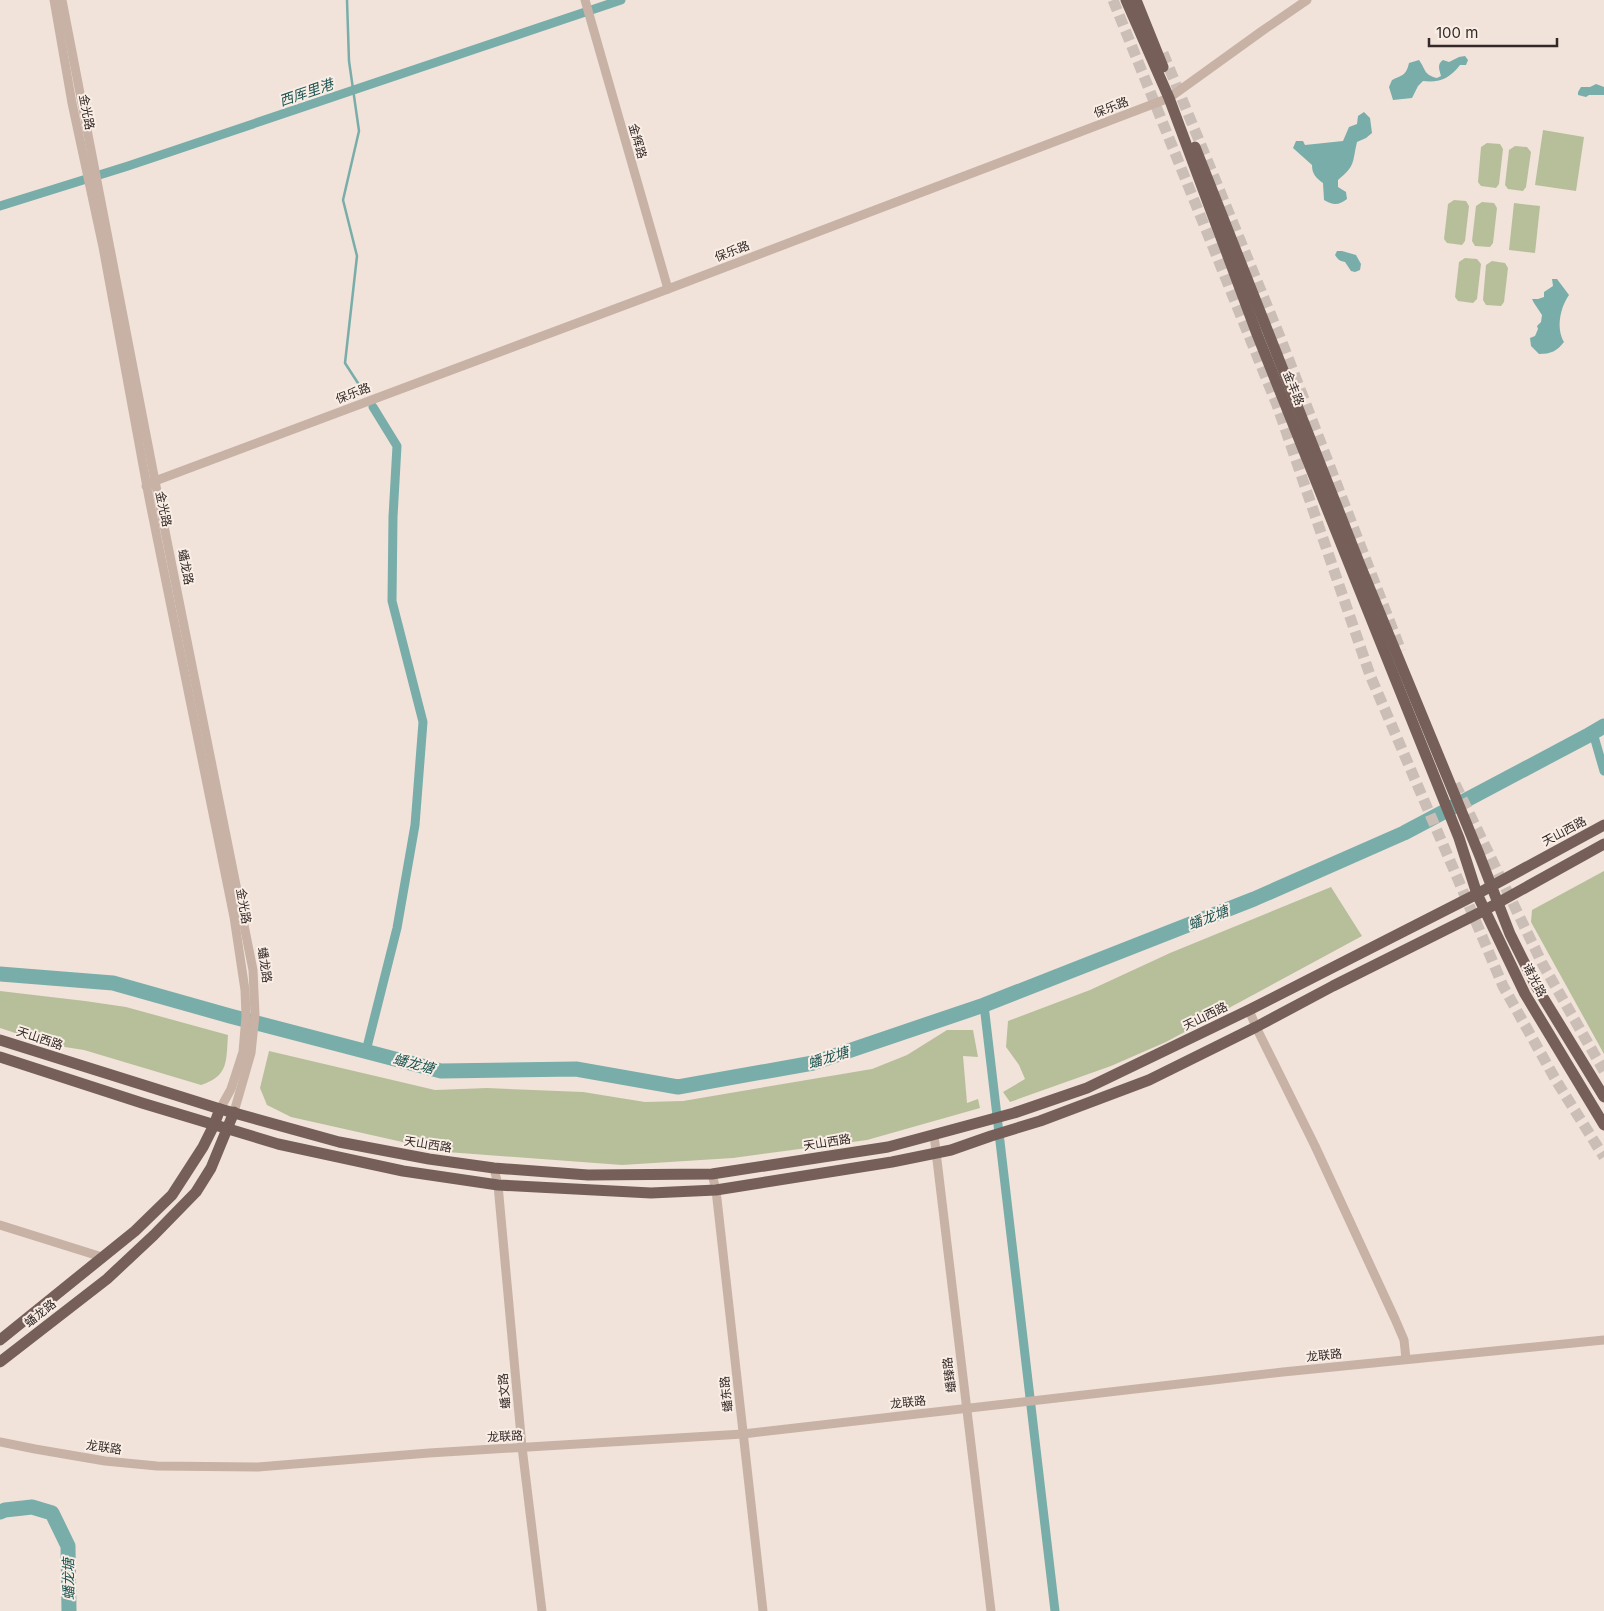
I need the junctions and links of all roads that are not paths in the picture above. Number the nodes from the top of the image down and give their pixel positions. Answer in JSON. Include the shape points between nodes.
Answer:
{"nodes":[{"id":1,"x":56,"y":0,"type":"edge"},
{"id":2,"x":585,"y":0,"type":"edge"},
{"id":3,"x":1126,"y":0,"type":"edge"},
{"id":4,"x":1136,"y":0,"type":"edge"},
{"id":5,"x":1307,"y":0,"type":"edge"},
{"id":6,"x":1171,"y":96,"type":"junction"},
{"id":7,"x":88,"y":159,"type":"junction"},
{"id":8,"x":668,"y":289,"type":"junction"},
{"id":9,"x":155,"y":481,"type":"junction"},
{"id":10,"x":146,"y":486,"type":"junction"},
{"id":11,"x":1443,"y":784,"type":"junction"},
{"id":12,"x":1601,"y":826,"type":"edge"},
{"id":13,"x":1604,"y":844,"type":"edge"},
{"id":14,"x":1491,"y":886,"type":"junction"},
{"id":15,"x":1477,"y":894,"type":"junction"},
{"id":16,"x":1498,"y":902,"type":"junction"},
{"id":17,"x":1485,"y":910,"type":"junction"},
{"id":18,"x":1249,"y":1010,"type":"junction"},
{"id":19,"x":1256,"y":1028,"type":"junction"},
{"id":20,"x":0,"y":1040,"type":"edge"},
{"id":21,"x":247,"y":1052,"type":"junction"},
{"id":22,"x":0,"y":1057,"type":"edge"},
{"id":23,"x":1604,"y":1096,"type":"edge"},
{"id":24,"x":220,"y":1109,"type":"junction"},
{"id":25,"x":234,"y":1112,"type":"junction"},
{"id":26,"x":1602,"y":1117,"type":"edge"},
{"id":27,"x":214,"y":1125,"type":"junction"},
{"id":28,"x":228,"y":1129,"type":"junction"},
{"id":29,"x":934,"y":1135,"type":"junction"},
{"id":30,"x":936,"y":1153,"type":"junction"},
{"id":31,"x":494,"y":1168,"type":"junction"},
{"id":32,"x":712,"y":1174,"type":"junction"},
{"id":33,"x":498,"y":1185,"type":"junction"},
{"id":34,"x":716,"y":1190,"type":"junction"},
{"id":35,"x":0,"y":1225,"type":"edge"},
{"id":36,"x":102,"y":1256,"type":"junction"},
{"id":37,"x":0,"y":1340,"type":"edge"},
{"id":38,"x":1604,"y":1340,"type":"edge"},
{"id":39,"x":1406,"y":1359,"type":"junction"},
{"id":40,"x":0,"y":1362,"type":"edge"},
{"id":41,"x":966,"y":1408,"type":"junction"},
{"id":42,"x":742,"y":1434,"type":"junction"},
{"id":43,"x":0,"y":1442,"type":"edge"},
{"id":44,"x":522,"y":1447,"type":"junction"},
{"id":45,"x":542,"y":1611,"type":"edge"},
{"id":46,"x":763,"y":1611,"type":"edge"},
{"id":47,"x":991,"y":1611,"type":"edge"}],
"edges":[{"from":1,"to":7,"type":"street","name":"金光路"},
{"from":2,"to":8,"type":"street","name":"金辉路"},
{"from":3,"to":6,"type":"main road","name":"金丰路"},
{"from":4,"to":6,"type":"main road","name":"金丰路"},
{"from":5,"to":6,"type":"street","name":"保乐路"},
{"from":6,"to":8,"type":"street","name":"保乐路"},
{"from":6,"to":11,"type":"main road","name":"金丰路","via":[[1267,358]]},
{"from":7,"to":9,"type":"street","name":"金光路","via":[[97,184]]},
{"from":7,"to":10,"type":"street","name":"金光路","via":[[92,197]]},
{"from":8,"to":9,"type":"street","name":"保乐路"},
{"from":9,"to":10,"type":"street","name":"保乐路"},
{"from":9,"to":21,"type":"street","name":"蟠龙路","via":[[253,970],[255,1015]]},
{"from":10,"to":21,"type":"street","name":"金光路","via":[[234,917],[245,990]]},
{"from":11,"to":14,"type":"main road","via":[[1470,831]]},
{"from":11,"to":15,"type":"main road","name":"诸光路"},
{"from":12,"to":14,"type":"main road","name":"天山西路"},
{"from":13,"to":16,"type":"main road"},
{"from":14,"to":15,"type":"main road","name":"天山西路"},
{"from":14,"to":16,"type":"main road"},
{"from":15,"to":17,"type":"main road","name":"诸光路"},
{"from":15,"to":18,"type":"main road","name":"天山西路"},
{"from":16,"to":17,"type":"main road"},
{"from":16,"to":23,"type":"main road","via":[[1536,986]]},
{"from":17,"to":19,"type":"main road"},
{"from":17,"to":26,"type":"main road","name":"诸光路","via":[[1525,994]]},
{"from":18,"to":19,"type":"street"},
{"from":18,"to":29,"type":"main road","name":"天山西路","via":[[1088,1088]]},
{"from":19,"to":30,"type":"main road","via":[[1149,1080],[1040,1121]]},
{"from":19,"to":39,"type":"street","via":[[1395,1319],[1404,1340]]},
{"from":20,"to":24,"type":"main road","name":"天山西路"},
{"from":21,"to":24,"type":"street","name":"金光路"},
{"from":21,"to":25,"type":"street","name":"蟠龙路"},
{"from":22,"to":27,"type":"main road"},
{"from":24,"to":25,"type":"main road","name":"天山西路"},
{"from":24,"to":27,"type":"main road","name":"蟠龙路"},
{"from":25,"to":28,"type":"main road","name":"蟠龙路"},
{"from":25,"to":31,"type":"main road","name":"天山西路","via":[[339,1142]]},
{"from":27,"to":28,"type":"main road"},
{"from":27,"to":36,"type":"main road","name":"蟠龙路","via":[[172,1194],[135,1231]]},
{"from":28,"to":33,"type":"main road","via":[[278,1144],[403,1171]]},
{"from":28,"to":40,"type":"main road","name":"蟠龙路","via":[[211,1168],[196,1192],[154,1235],[107,1279]]},
{"from":29,"to":30,"type":"street","name":"蟠臻路"},
{"from":29,"to":32,"type":"main road","name":"天山西路","via":[[888,1147]]},
{"from":30,"to":34,"type":"main road"},
{"from":30,"to":41,"type":"street","name":"蟠臻路"},
{"from":31,"to":32,"type":"main road","name":"天山西路","via":[[588,1176]]},
{"from":31,"to":33,"type":"street","name":"蟠文路"},
{"from":32,"to":34,"type":"street","name":"蟠东路"},
{"from":33,"to":34,"type":"main road","via":[[651,1193]]},
{"from":33,"to":44,"type":"street","name":"蟠文路"},
{"from":34,"to":42,"type":"street","name":"蟠东路"},
{"from":35,"to":36,"type":"street"},
{"from":36,"to":37,"type":"main road","name":"蟠龙路"},
{"from":38,"to":39,"type":"street","name":"龙联路"},
{"from":39,"to":41,"type":"street","name":"龙联路"},
{"from":41,"to":42,"type":"street","name":"龙联路"},
{"from":41,"to":47,"type":"street","name":"蟠臻路"},
{"from":42,"to":44,"type":"street","name":"龙联路"},
{"from":42,"to":46,"type":"street","name":"蟠东路"},
{"from":43,"to":44,"type":"street","name":"龙联路","via":[[35,1450],[157,1466],[258,1468]]},
{"from":44,"to":45,"type":"street","name":"蟠文路"}]}
